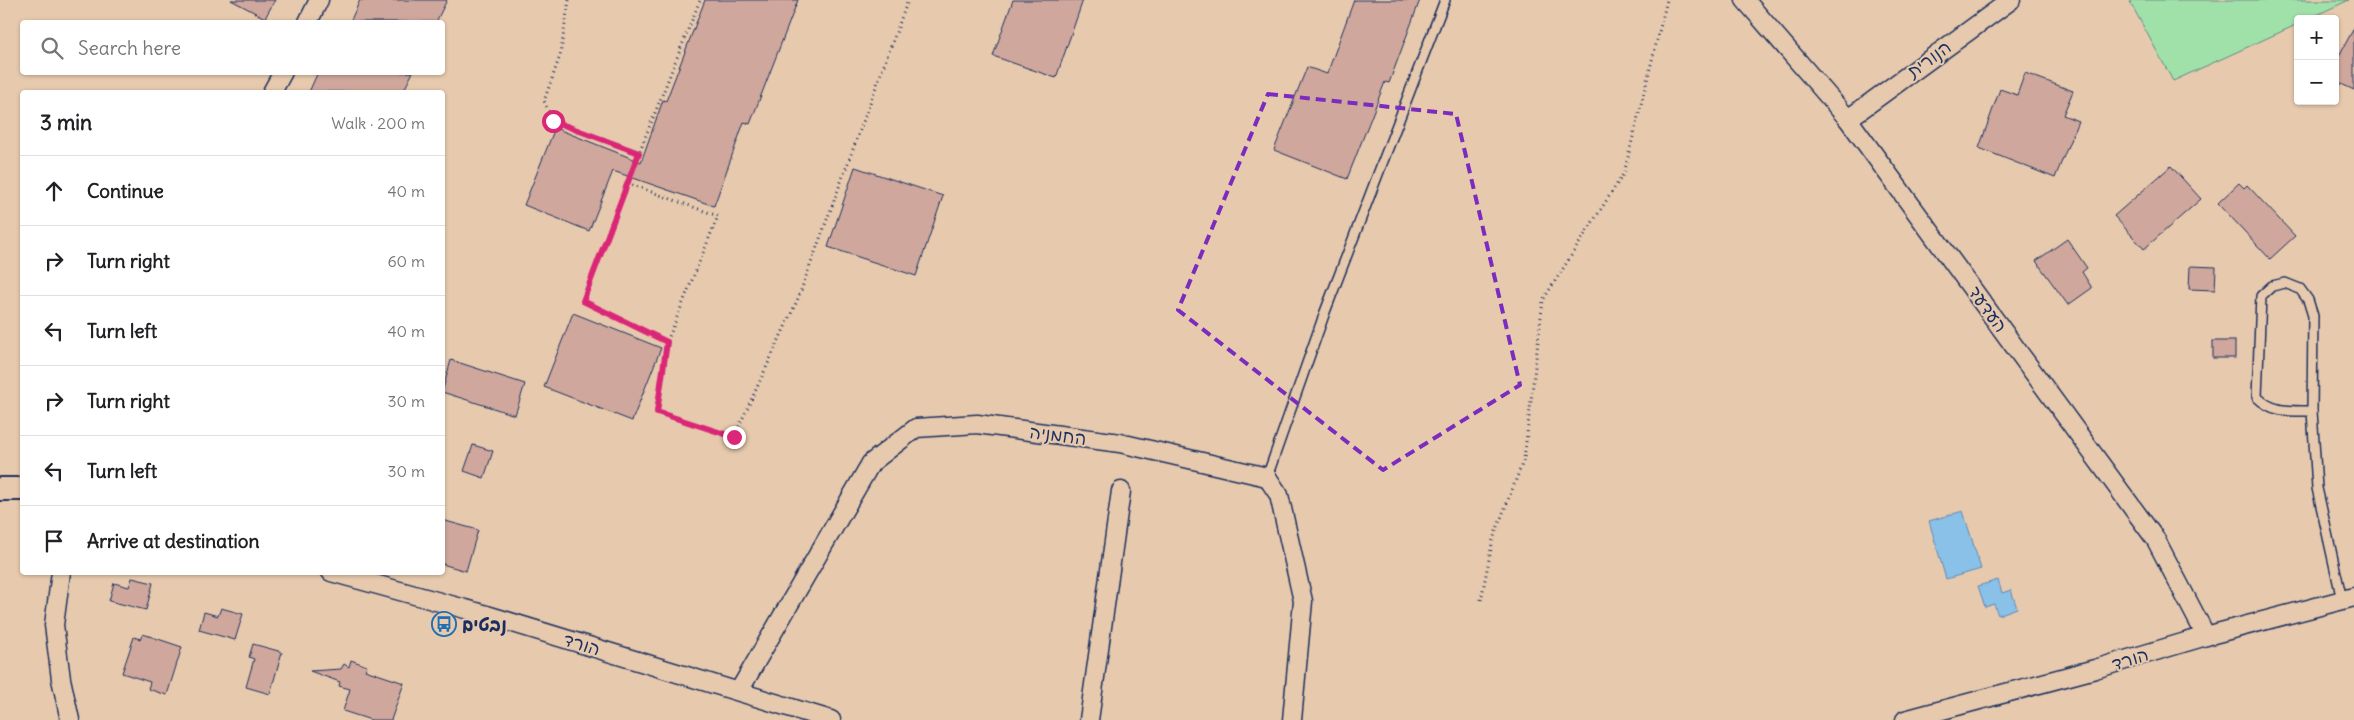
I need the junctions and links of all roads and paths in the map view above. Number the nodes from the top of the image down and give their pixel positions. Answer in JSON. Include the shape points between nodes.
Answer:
{"nodes":[{"id":1,"x":319,"y":0,"type":"edge"},
{"id":2,"x":569,"y":0,"type":"edge"},
{"id":3,"x":700,"y":0,"type":"edge"},
{"id":4,"x":908,"y":0,"type":"edge"},
{"id":5,"x":1445,"y":0,"type":"edge"},
{"id":6,"x":1667,"y":0,"type":"edge"},
{"id":7,"x":1745,"y":0,"type":"edge"},
{"id":8,"x":2011,"y":0,"type":"edge"},
{"id":9,"x":309,"y":20,"type":"edge"},
{"id":10,"x":280,"y":75,"type":"edge"},
{"id":11,"x":273,"y":90,"type":"edge"},
{"id":12,"x":1848,"y":118,"type":"junction"},
{"id":13,"x":639,"y":153,"type":"junction"},
{"id":14,"x":627,"y":183,"type":"junction"},
{"id":15,"x":667,"y":342,"type":"junction"},
{"id":16,"x":2312,"y":412,"type":"junction"},
{"id":17,"x":1267,"y":477,"type":"junction"},
{"id":18,"x":1121,"y":491,"type":"dead end"},
{"id":19,"x":62,"y":575,"type":"edge"},
{"id":20,"x":342,"y":575,"type":"edge"},
{"id":21,"x":2348,"y":598,"type":"edge"},
{"id":22,"x":1481,"y":600,"type":"dead end"},
{"id":23,"x":2206,"y":636,"type":"junction"},
{"id":24,"x":739,"y":691,"type":"junction"},
{"id":25,"x":70,"y":720,"type":"edge"},
{"id":26,"x":831,"y":720,"type":"edge"},
{"id":27,"x":1089,"y":720,"type":"edge"},
{"id":28,"x":1292,"y":720,"type":"edge"},
{"id":29,"x":1905,"y":720,"type":"edge"}],
"edges":[{"from":1,"to":9,"type":"street"},
{"from":2,"to":13,"type":"path","via":[[560,56],[544,101],[553,121]]},
{"from":3,"to":13,"type":"path"},
{"from":4,"to":15,"type":"path","via":[[797,301],[734,437],[657,412]]},
{"from":5,"to":17,"type":"lane","via":[[1325,312]]},
{"from":6,"to":22,"type":"path","via":[[1624,173],[1543,300],[1524,459],[1493,539]]},
{"from":7,"to":12,"type":"street","name":"העדעד"},
{"from":8,"to":12,"type":"street","name":"הנורית"},
{"from":10,"to":11,"type":"street"},
{"from":12,"to":23,"type":"street","name":"העדעד","via":[[2156,540]]},
{"from":13,"to":14,"type":"path"},
{"from":14,"to":15,"type":"path","via":[[583,301]]},
{"from":14,"to":15,"type":"path","via":[[718,216]]},
{"from":16,"to":16,"type":"lane","via":[[2313,316],[2308,300],[2300,289],[2285,283],[2272,286],[2261,296],[2259,306],[2257,397],[2266,406]]},
{"from":16,"to":21,"type":"lane","via":[[2317,488]]},
{"from":17,"to":24,"type":"street","name":"החמניה","via":[[1120,443],[977,424],[916,428],[871,463]]},
{"from":17,"to":28,"type":"street","via":[[1279,495],[1303,601]]},
{"from":18,"to":27,"type":"street"},
{"from":19,"to":25,"type":"street","via":[[54,624]]},
{"from":20,"to":24,"type":"street","name":"הורד"},
{"from":21,"to":23,"type":"street","name":"הורד"},
{"from":23,"to":29,"type":"street","name":"הורד"},
{"from":24,"to":26,"type":"street","name":"הורד"}]}
